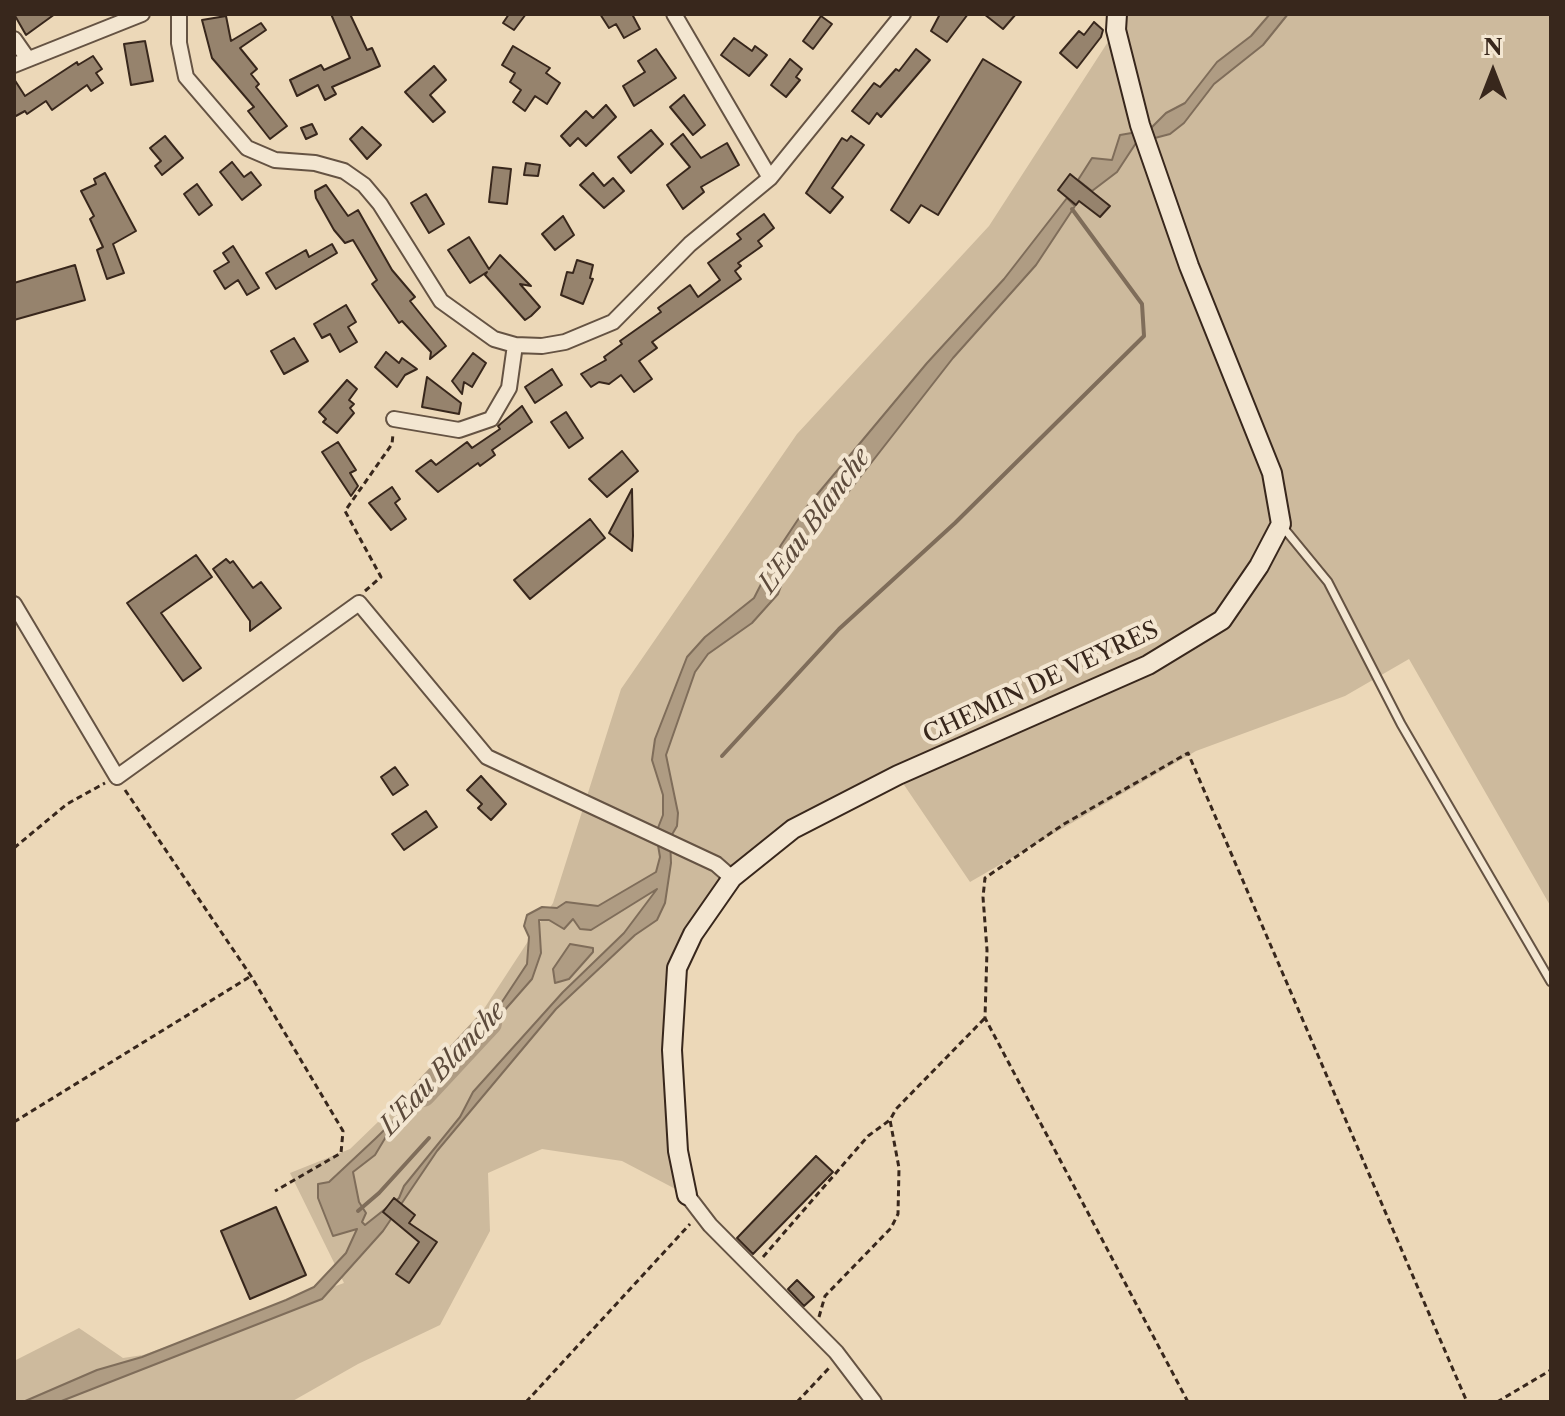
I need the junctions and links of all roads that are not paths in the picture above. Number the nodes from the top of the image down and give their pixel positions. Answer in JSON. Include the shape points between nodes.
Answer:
{"nodes":[{"id":1,"x":142,"y":14,"type":"edge"},
{"id":2,"x":179,"y":14,"type":"edge"},
{"id":3,"x":674,"y":14,"type":"edge"},
{"id":4,"x":903,"y":14,"type":"edge"},
{"id":5,"x":1117,"y":14,"type":"edge"},
{"id":6,"x":14,"y":39,"type":"edge"},
{"id":7,"x":21,"y":62,"type":"edge"},
{"id":8,"x":770,"y":178,"type":"junction"},
{"id":9,"x":515,"y":345,"type":"junction"},
{"id":10,"x":394,"y":419,"type":"road end"},
{"id":11,"x":1281,"y":524,"type":"junction"},
{"id":12,"x":14,"y":604,"type":"edge"},
{"id":13,"x":732,"y":878,"type":"junction"},
{"id":14,"x":1551,"y":982,"type":"edge"},
{"id":15,"x":687,"y":1195,"type":"joint"},
{"id":16,"x":874,"y":1402,"type":"edge"}],
"edges":[{"from":1,"to":7,"type":"street"},
{"from":2,"to":9,"type":"street","via":[[186,77],[247,148],[275,160],[344,171],[364,185],[441,301],[494,339]]},
{"from":3,"to":8,"type":"street"},
{"from":4,"to":8,"type":"street"},
{"from":5,"to":11,"type":"street","via":[[1116,30],[1140,125],[1189,266],[1272,473]]},
{"from":6,"to":7,"type":"street"},
{"from":8,"to":9,"type":"street","via":[[690,244],[613,322],[565,342]]},
{"from":9,"to":10,"type":"street","via":[[509,388],[491,419],[459,430]]},
{"from":11,"to":13,"type":"street","name":"CHEMIN DE VEYRES","via":[[1222,620],[1148,665],[898,775],[793,829]]},
{"from":11,"to":14,"type":"lane","via":[[1328,582],[1401,724]]},
{"from":12,"to":13,"type":"street","via":[[117,777],[359,603],[487,757],[716,864]]},
{"from":13,"to":15,"type":"street","name":"CHEMIN DE VEYRES","via":[[693,934],[677,968],[672,1050],[678,1151]]},
{"from":15,"to":16,"type":"street"}]}
